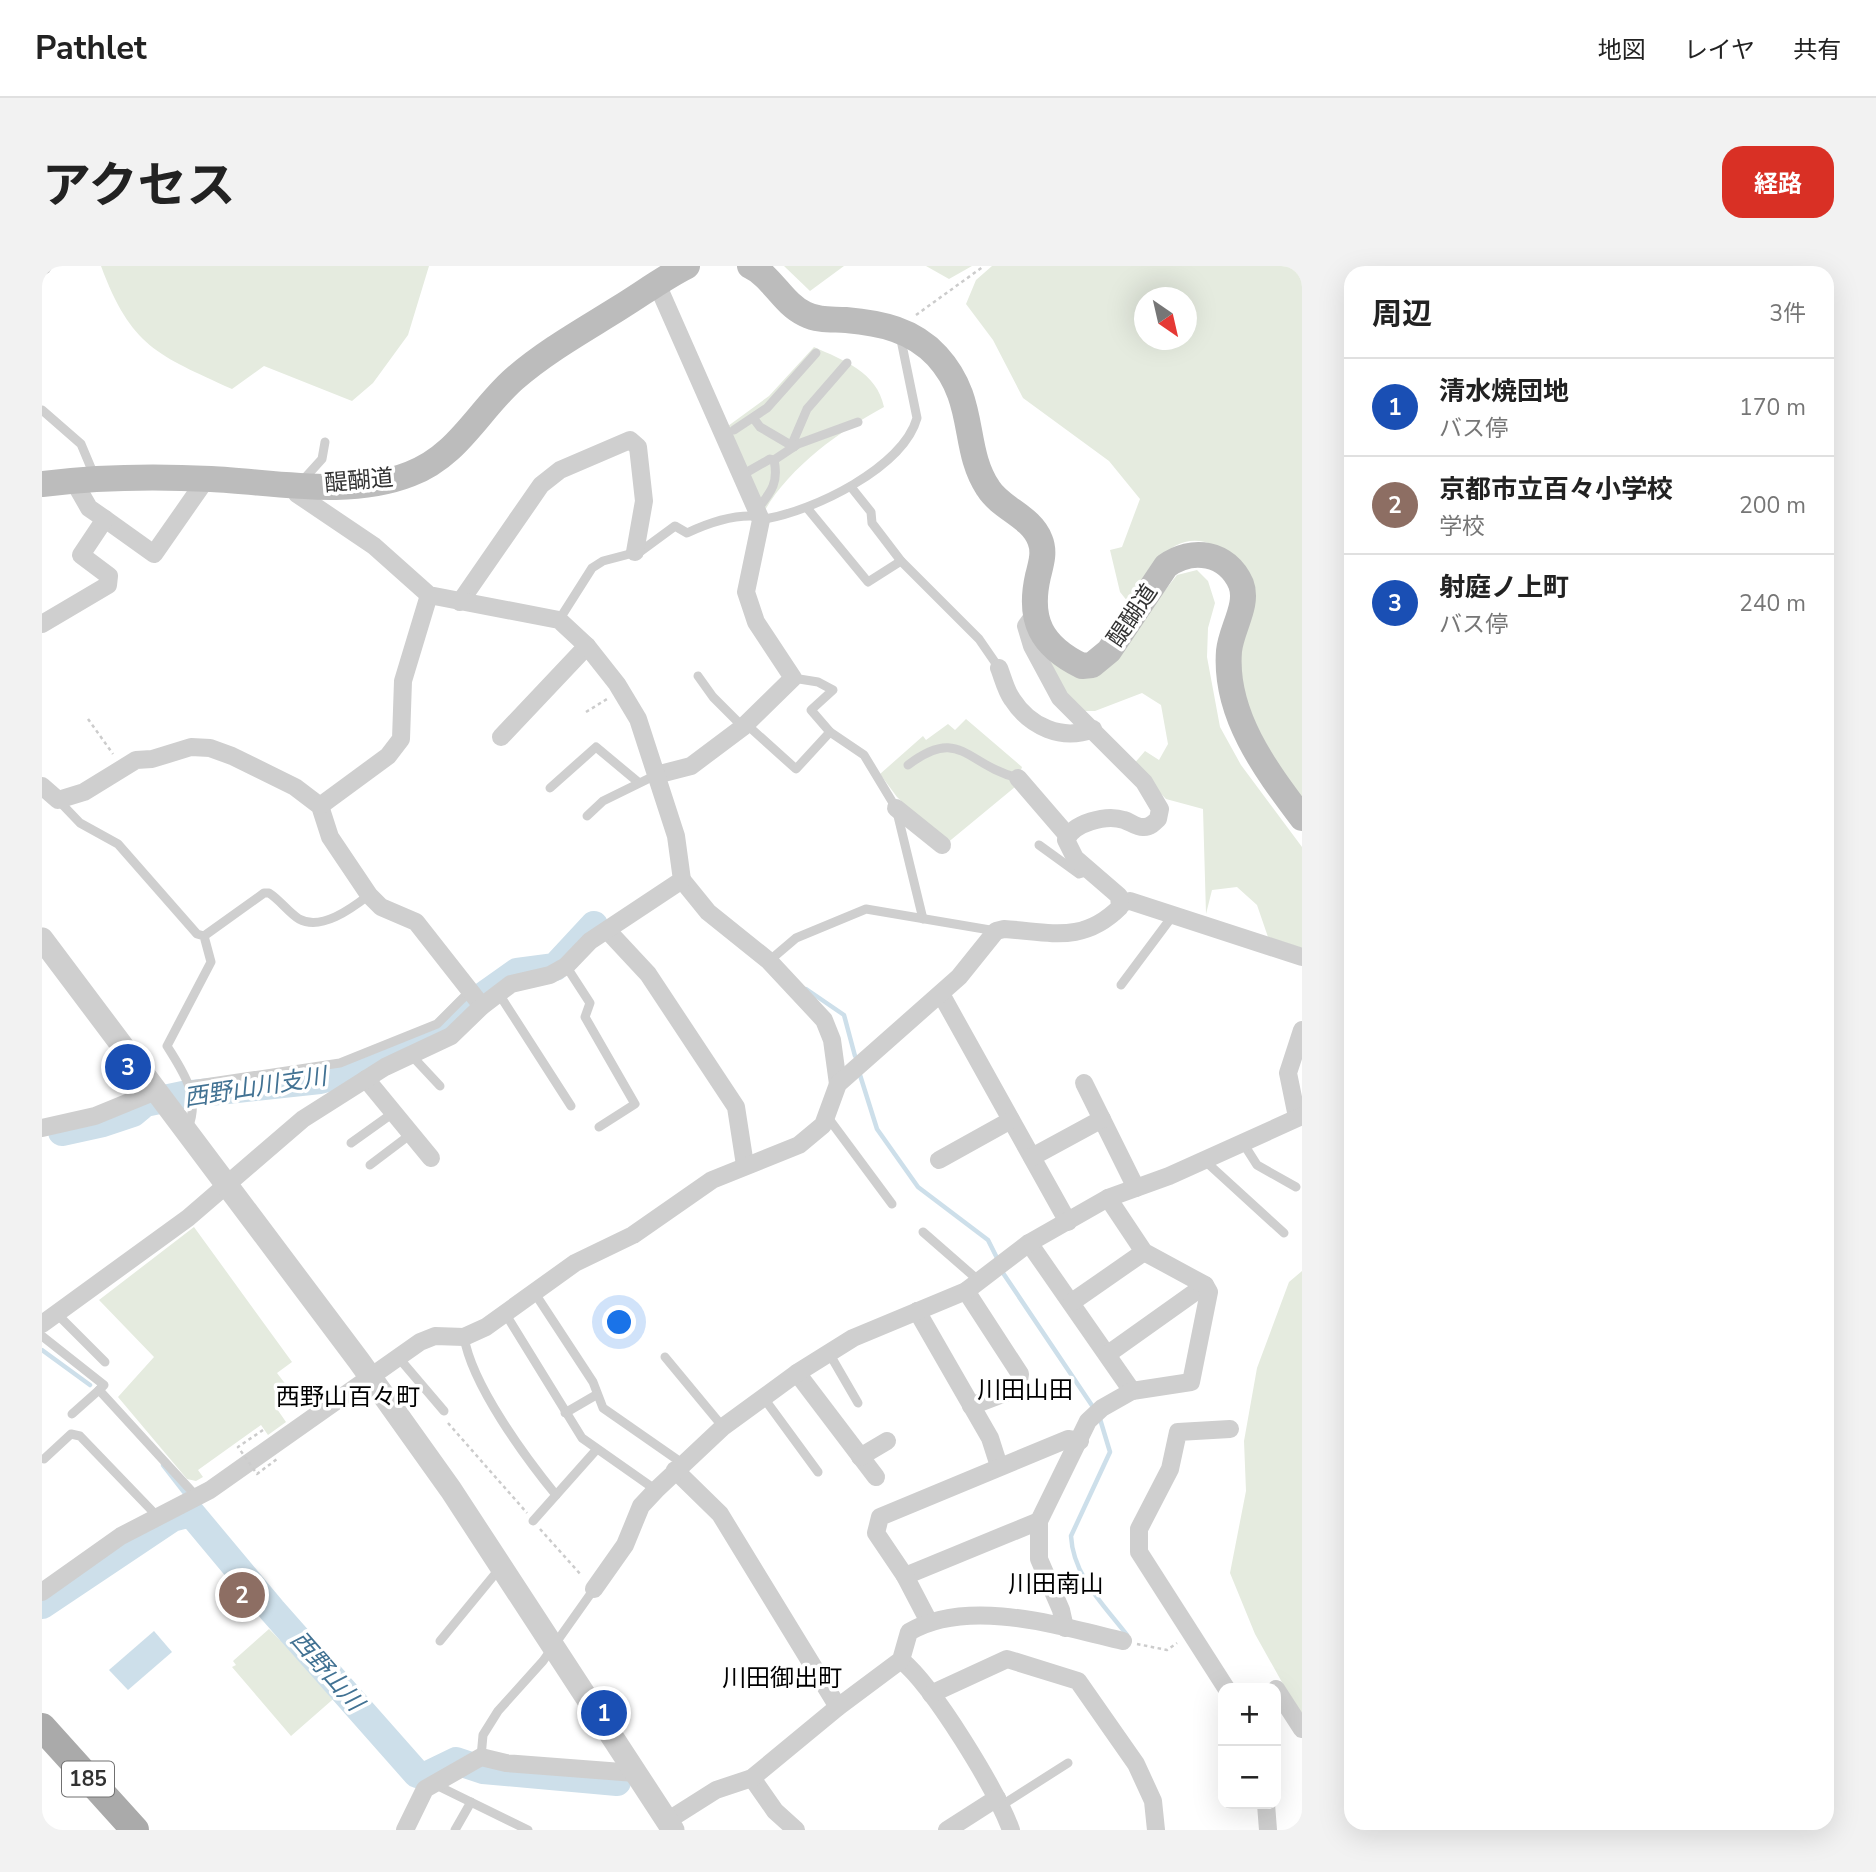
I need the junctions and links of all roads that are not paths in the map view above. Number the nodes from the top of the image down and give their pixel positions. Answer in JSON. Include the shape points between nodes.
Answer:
{"nodes":[{"id":1,"x":687,"y":266,"type":"edge"},
{"id":2,"x":750,"y":266,"type":"edge"},
{"id":3,"x":657,"y":284,"type":"junction"},
{"id":4,"x":900,"y":329,"type":"junction"},
{"id":5,"x":816,"y":353,"type":"dead end"},
{"id":6,"x":847,"y":363,"type":"dead end"},
{"id":7,"x":42,"y":410,"type":"edge"},
{"id":8,"x":754,"y":419,"type":"junction"},
{"id":9,"x":858,"y":422,"type":"dead end"},
{"id":10,"x":734,"y":430,"type":"dead end"},
{"id":11,"x":325,"y":442,"type":"dead end"},
{"id":12,"x":793,"y":445,"type":"junction"},
{"id":13,"x":774,"y":460,"type":"junction"},
{"id":14,"x":742,"y":475,"type":"junction"},
{"id":15,"x":84,"y":478,"type":"junction"},
{"id":16,"x":207,"y":478,"type":"junction"},
{"id":17,"x":296,"y":483,"type":"junction"},
{"id":18,"x":42,"y":484,"type":"edge"},
{"id":19,"x":851,"y":487,"type":"junction"},
{"id":20,"x":807,"y":508,"type":"junction"},
{"id":21,"x":759,"y":515,"type":"junction"},
{"id":22,"x":105,"y":519,"type":"junction"},
{"id":23,"x":635,"y":552,"type":"junction"},
{"id":24,"x":901,"y":561,"type":"junction"},
{"id":25,"x":429,"y":594,"type":"junction"},
{"id":26,"x":460,"y":602,"type":"junction"},
{"id":27,"x":1034,"y":615,"type":"junction"},
{"id":28,"x":559,"y":620,"type":"junction"},
{"id":29,"x":42,"y":624,"type":"edge"},
{"id":30,"x":587,"y":646,"type":"junction"},
{"id":31,"x":999,"y":668,"type":"joint"},
{"id":32,"x":698,"y":676,"type":"dead end"},
{"id":33,"x":793,"y":678,"type":"junction"},
{"id":34,"x":744,"y":726,"type":"junction"},
{"id":35,"x":1093,"y":729,"type":"junction"},
{"id":36,"x":830,"y":732,"type":"junction"},
{"id":37,"x":501,"y":737,"type":"dead end"},
{"id":38,"x":908,"y":765,"type":"dead end"},
{"id":39,"x":656,"y":775,"type":"junction"},
{"id":40,"x":1018,"y":778,"type":"joint"},
{"id":41,"x":638,"y":782,"type":"junction"},
{"id":42,"x":42,"y":786,"type":"edge"},
{"id":43,"x":550,"y":788,"type":"dead end"},
{"id":44,"x":58,"y":800,"type":"junction"},
{"id":45,"x":320,"y":806,"type":"junction"},
{"id":46,"x":896,"y":808,"type":"junction"},
{"id":47,"x":587,"y":816,"type":"dead end"},
{"id":48,"x":1302,"y":818,"type":"edge"},
{"id":49,"x":1068,"y":836,"type":"junction"},
{"id":50,"x":942,"y":845,"type":"dead end"},
{"id":51,"x":1039,"y":845,"type":"dead end"},
{"id":52,"x":1089,"y":871,"type":"junction"},
{"id":53,"x":682,"y":880,"type":"junction"},
{"id":54,"x":369,"y":895,"type":"junction"},
{"id":55,"x":1120,"y":903,"type":"junction"},
{"id":56,"x":1174,"y":914,"type":"junction"},
{"id":57,"x":923,"y":919,"type":"junction"},
{"id":58,"x":607,"y":930,"type":"junction"},
{"id":59,"x":996,"y":931,"type":"junction"},
{"id":60,"x":204,"y":936,"type":"junction"},
{"id":61,"x":42,"y":939,"type":"edge"},
{"id":62,"x":1302,"y":957,"type":"edge"},
{"id":63,"x":769,"y":961,"type":"junction"},
{"id":64,"x":566,"y":966,"type":"junction"},
{"id":65,"x":1121,"y":985,"type":"dead end"},
{"id":66,"x":468,"y":993,"type":"junction"},
{"id":67,"x":941,"y":993,"type":"junction"},
{"id":68,"x":499,"y":994,"type":"junction"},
{"id":69,"x":482,"y":1006,"type":"junction"},
{"id":70,"x":1302,"y":1030,"type":"edge"},
{"id":71,"x":443,"y":1033,"type":"junction"},
{"id":72,"x":412,"y":1056,"type":"junction"},
{"id":73,"x":1296,"y":1065,"type":"edge"},
{"id":74,"x":366,"y":1079,"type":"junction"},
{"id":75,"x":1084,"y":1083,"type":"dead end"},
{"id":76,"x":838,"y":1084,"type":"junction"},
{"id":77,"x":440,"y":1086,"type":"dead end"},
{"id":78,"x":191,"y":1090,"type":"junction"},
{"id":79,"x":161,"y":1097,"type":"junction"},
{"id":80,"x":571,"y":1106,"type":"dead end"},
{"id":81,"x":393,"y":1113,"type":"junction"},
{"id":82,"x":826,"y":1115,"type":"junction"},
{"id":83,"x":1300,"y":1116,"type":"edge"},
{"id":84,"x":1102,"y":1119,"type":"junction"},
{"id":85,"x":1011,"y":1120,"type":"junction"},
{"id":86,"x":599,"y":1127,"type":"dead end"},
{"id":87,"x":42,"y":1128,"type":"edge"},
{"id":88,"x":186,"y":1132,"type":"junction"},
{"id":89,"x":411,"y":1134,"type":"junction"},
{"id":90,"x":351,"y":1143,"type":"dead end"},
{"id":91,"x":1243,"y":1143,"type":"junction"},
{"id":92,"x":1032,"y":1157,"type":"junction"},
{"id":93,"x":431,"y":1158,"type":"dead end"},
{"id":94,"x":939,"y":1160,"type":"dead end"},
{"id":95,"x":1204,"y":1160,"type":"junction"},
{"id":96,"x":370,"y":1165,"type":"dead end"},
{"id":97,"x":745,"y":1165,"type":"junction"},
{"id":98,"x":227,"y":1186,"type":"junction"},
{"id":99,"x":1296,"y":1187,"type":"dead end"},
{"id":100,"x":1136,"y":1188,"type":"junction"},
{"id":101,"x":1108,"y":1198,"type":"junction"},
{"id":102,"x":892,"y":1204,"type":"dead end"},
{"id":103,"x":1068,"y":1222,"type":"junction"},
{"id":104,"x":923,"y":1232,"type":"dead end"},
{"id":105,"x":1284,"y":1233,"type":"dead end"},
{"id":106,"x":1029,"y":1243,"type":"junction"},
{"id":107,"x":1144,"y":1252,"type":"junction"},
{"id":108,"x":1205,"y":1285,"type":"junction"},
{"id":109,"x":972,"y":1286,"type":"junction"},
{"id":110,"x":534,"y":1292,"type":"junction"},
{"id":111,"x":1072,"y":1302,"type":"junction"},
{"id":112,"x":917,"y":1311,"type":"junction"},
{"id":113,"x":505,"y":1312,"type":"junction"},
{"id":114,"x":57,"y":1314,"type":"junction"},
{"id":115,"x":42,"y":1324,"type":"edge"},
{"id":116,"x":42,"y":1336,"type":"edge"},
{"id":117,"x":464,"y":1337,"type":"junction"},
{"id":118,"x":829,"y":1353,"type":"junction"},
{"id":119,"x":1108,"y":1354,"type":"junction"},
{"id":120,"x":398,"y":1357,"type":"junction"},
{"id":121,"x":665,"y":1357,"type":"dead end"},
{"id":122,"x":105,"y":1362,"type":"dead end"},
{"id":123,"x":797,"y":1373,"type":"junction"},
{"id":124,"x":370,"y":1377,"type":"junction"},
{"id":125,"x":99,"y":1390,"type":"junction"},
{"id":126,"x":1132,"y":1391,"type":"junction"},
{"id":127,"x":596,"y":1395,"type":"junction"},
{"id":128,"x":763,"y":1397,"type":"junction"},
{"id":129,"x":858,"y":1403,"type":"dead end"},
{"id":130,"x":971,"y":1406,"type":"junction"},
{"id":131,"x":444,"y":1411,"type":"road end"},
{"id":132,"x":72,"y":1413,"type":"dead end"},
{"id":133,"x":565,"y":1413,"type":"junction"},
{"id":134,"x":723,"y":1427,"type":"junction"},
{"id":135,"x":1230,"y":1429,"type":"dead end"},
{"id":136,"x":887,"y":1441,"type":"dead end"},
{"id":137,"x":1080,"y":1441,"type":"junction"},
{"id":138,"x":597,"y":1449,"type":"junction"},
{"id":139,"x":860,"y":1457,"type":"junction"},
{"id":140,"x":44,"y":1459,"type":"dead end"},
{"id":141,"x":999,"y":1465,"type":"junction"},
{"id":142,"x":678,"y":1467,"type":"junction"},
{"id":143,"x":818,"y":1472,"type":"dead end"},
{"id":144,"x":876,"y":1477,"type":"dead end"},
{"id":145,"x":656,"y":1490,"type":"junction"},
{"id":146,"x":556,"y":1495,"type":"junction"},
{"id":147,"x":197,"y":1497,"type":"junction"},
{"id":148,"x":159,"y":1518,"type":"junction"},
{"id":149,"x":533,"y":1521,"type":"road end"},
{"id":150,"x":1039,"y":1521,"type":"junction"},
{"id":151,"x":500,"y":1568,"type":"junction"},
{"id":152,"x":905,"y":1576,"type":"junction"},
{"id":153,"x":594,"y":1589,"type":"joint"},
{"id":154,"x":42,"y":1592,"type":"edge"},
{"id":155,"x":928,"y":1620,"type":"junction"},
{"id":156,"x":1065,"y":1628,"type":"junction"},
{"id":157,"x":440,"y":1641,"type":"dead end"},
{"id":158,"x":1123,"y":1641,"type":"road end"},
{"id":159,"x":551,"y":1648,"type":"junction"},
{"id":160,"x":901,"y":1660,"type":"junction"},
{"id":161,"x":1223,"y":1683,"type":"edge"},
{"id":162,"x":931,"y":1694,"type":"junction"},
{"id":163,"x":1281,"y":1697,"type":"edge"},
{"id":164,"x":838,"y":1707,"type":"junction"},
{"id":165,"x":42,"y":1727,"type":"edge"},
{"id":166,"x":1302,"y":1729,"type":"edge"},
{"id":167,"x":481,"y":1757,"type":"junction"},
{"id":168,"x":1068,"y":1763,"type":"dead end"},
{"id":169,"x":635,"y":1773,"type":"junction"},
{"id":170,"x":752,"y":1778,"type":"junction"},
{"id":171,"x":434,"y":1784,"type":"junction"},
{"id":172,"x":471,"y":1802,"type":"junction"},
{"id":173,"x":1000,"y":1802,"type":"junction"},
{"id":174,"x":1266,"y":1809,"type":"edge"},
{"id":175,"x":124,"y":1826,"type":"edge"},
{"id":176,"x":670,"y":1826,"type":"edge"},
{"id":177,"x":405,"y":1830,"type":"edge"},
{"id":178,"x":455,"y":1830,"type":"edge"},
{"id":179,"x":528,"y":1830,"type":"edge"},
{"id":180,"x":796,"y":1830,"type":"edge"},
{"id":181,"x":947,"y":1830,"type":"edge"},
{"id":182,"x":1012,"y":1830,"type":"edge"},
{"id":183,"x":1156,"y":1830,"type":"edge"},
{"id":184,"x":1268,"y":1830,"type":"edge"}],
"edges":[{"from":1,"to":3,"type":"main road","name":"醍醐道"},
{"from":2,"to":4,"type":"main road","via":[[803,314],[818,320]]},
{"from":3,"to":14,"type":"street"},
{"from":3,"to":17,"type":"main road","name":"醍醐道","via":[[517,376],[457,445],[431,464],[375,484]]},
{"from":4,"to":19,"type":"lane","via":[[918,418],[914,431]]},
{"from":4,"to":27,"type":"main road","via":[[934,353],[954,377],[988,489],[1038,534],[1043,552]]},
{"from":5,"to":8,"type":"lane"},
{"from":6,"to":12,"type":"lane","via":[[807,409]]},
{"from":7,"to":15,"type":"lane","via":[[80,443]]},
{"from":8,"to":10,"type":"lane"},
{"from":8,"to":12,"type":"lane"},
{"from":9,"to":12,"type":"lane"},
{"from":11,"to":17,"type":"lane","via":[[321,459]]},
{"from":12,"to":13,"type":"lane"},
{"from":13,"to":14,"type":"lane"},
{"from":13,"to":21,"type":"lane","via":[[775,487]]},
{"from":14,"to":21,"type":"street"},
{"from":15,"to":16,"type":"main road","name":"醍醐道"},
{"from":15,"to":18,"type":"main road","name":"醍醐道"},
{"from":15,"to":22,"type":"street","via":[[89,508]]},
{"from":16,"to":17,"type":"main road","name":"醍醐道"},
{"from":16,"to":22,"type":"street","via":[[154,554]]},
{"from":17,"to":25,"type":"street","via":[[298,494],[374,546]]},
{"from":19,"to":20,"type":"lane"},
{"from":19,"to":24,"type":"lane"},
{"from":20,"to":21,"type":"lane"},
{"from":20,"to":24,"type":"lane","via":[[868,582]]},
{"from":21,"to":23,"type":"lane","via":[[708,524],[687,533],[676,526]]},
{"from":21,"to":33,"type":"street","via":[[746,592],[756,622]]},
{"from":22,"to":29,"type":"street","via":[[81,555],[109,576],[108,585]]},
{"from":23,"to":26,"type":"street","via":[[644,501],[638,447],[630,440],[560,470],[541,485]]},
{"from":23,"to":28,"type":"lane","via":[[592,568]]},
{"from":24,"to":31,"type":"lane","via":[[979,639]]},
{"from":25,"to":26,"type":"street"},
{"from":25,"to":45,"type":"street","via":[[403,681],[401,739],[388,756]]},
{"from":26,"to":28,"type":"street"},
{"from":27,"to":35,"type":"street","via":[[1026,626],[1049,681]]},
{"from":27,"to":48,"type":"main road","name":"醍醐道","via":[[1042,633],[1060,653],[1082,666],[1093,665],[1109,651],[1167,566],[1198,553],[1219,559],[1242,588],[1242,606],[1229,650],[1237,709],[1258,758]]},
{"from":28,"to":30,"type":"street"},
{"from":30,"to":37,"type":"street"},
{"from":30,"to":39,"type":"street","via":[[638,719]]},
{"from":31,"to":35,"type":"street","via":[[1012,699],[1044,729],[1081,734]]},
{"from":32,"to":34,"type":"lane"},
{"from":33,"to":34,"type":"street"},
{"from":33,"to":36,"type":"lane","via":[[833,690],[811,710]]},
{"from":34,"to":36,"type":"lane","via":[[796,769]]},
{"from":34,"to":39,"type":"street","via":[[691,766]]},
{"from":35,"to":49,"type":"street","via":[[1155,797],[1158,819],[1141,828],[1121,818],[1083,823]]},
{"from":36,"to":46,"type":"lane","via":[[863,755]]},
{"from":38,"to":40,"type":"lane","via":[[924,752],[945,745],[961,749],[994,772]]},
{"from":39,"to":41,"type":"lane"},
{"from":39,"to":53,"type":"street","via":[[676,836]]},
{"from":40,"to":49,"type":"street"},
{"from":41,"to":43,"type":"lane","via":[[596,747]]},
{"from":41,"to":47,"type":"lane","via":[[603,801]]},
{"from":42,"to":44,"type":"street"},
{"from":44,"to":45,"type":"street","via":[[84,792],[136,760],[191,747],[209,748],[295,787]]},
{"from":44,"to":60,"type":"lane","via":[[80,822],[118,844],[197,934]]},
{"from":45,"to":54,"type":"street","via":[[330,837]]},
{"from":46,"to":50,"type":"street"},
{"from":46,"to":57,"type":"lane"},
{"from":49,"to":52,"type":"street","via":[[1070,849]]},
{"from":51,"to":52,"type":"lane","via":[[1079,874]]},
{"from":52,"to":55,"type":"street","via":[[1113,889]]},
{"from":53,"to":58,"type":"street"},
{"from":53,"to":63,"type":"street","via":[[708,912]]},
{"from":54,"to":60,"type":"lane","via":[[310,924],[264,893]]},
{"from":54,"to":66,"type":"street","via":[[381,906],[416,922]]},
{"from":55,"to":56,"type":"street","via":[[1130,901]]},
{"from":55,"to":59,"type":"street","via":[[1089,931]]},
{"from":56,"to":62,"type":"street"},
{"from":56,"to":65,"type":"lane"},
{"from":57,"to":59,"type":"lane"},
{"from":57,"to":63,"type":"lane","via":[[866,909],[796,938]]},
{"from":58,"to":64,"type":"street"},
{"from":58,"to":97,"type":"street","via":[[648,975],[736,1107]]},
{"from":59,"to":67,"type":"street"},
{"from":60,"to":78,"type":"lane","via":[[211,962],[167,1046]]},
{"from":61,"to":79,"type":"street"},
{"from":63,"to":76,"type":"street","via":[[824,1020],[832,1040]]},
{"from":64,"to":68,"type":"street","via":[[550,975],[511,984]]},
{"from":64,"to":86,"type":"lane","via":[[590,1003],[585,1017],[635,1104]]},
{"from":66,"to":69,"type":"street"},
{"from":66,"to":71,"type":"lane"},
{"from":67,"to":76,"type":"street"},
{"from":67,"to":85,"type":"street"},
{"from":68,"to":69,"type":"street"},
{"from":68,"to":80,"type":"lane"},
{"from":69,"to":71,"type":"street"},
{"from":70,"to":73,"type":"street"},
{"from":71,"to":72,"type":"street"},
{"from":71,"to":78,"type":"lane","via":[[329,1066]]},
{"from":72,"to":74,"type":"street"},
{"from":72,"to":77,"type":"lane"},
{"from":73,"to":83,"type":"street","via":[[1288,1073]]},
{"from":74,"to":81,"type":"street"},
{"from":74,"to":98,"type":"street","via":[[303,1119]]},
{"from":75,"to":84,"type":"street"},
{"from":76,"to":82,"type":"street"},
{"from":78,"to":88,"type":"lane","via":[[193,1116]]},
{"from":79,"to":87,"type":"street"},
{"from":79,"to":88,"type":"street"},
{"from":81,"to":89,"type":"street"},
{"from":81,"to":90,"type":"lane"},
{"from":82,"to":97,"type":"street","via":[[823,1125],[799,1146]]},
{"from":82,"to":102,"type":"lane"},
{"from":83,"to":91,"type":"street"},
{"from":84,"to":92,"type":"street"},
{"from":84,"to":100,"type":"street"},
{"from":85,"to":92,"type":"street"},
{"from":85,"to":94,"type":"street"},
{"from":88,"to":98,"type":"street"},
{"from":89,"to":93,"type":"street"},
{"from":89,"to":96,"type":"lane"},
{"from":91,"to":95,"type":"street"},
{"from":91,"to":99,"type":"lane","via":[[1257,1166]]},
{"from":92,"to":103,"type":"street"},
{"from":95,"to":100,"type":"street"},
{"from":95,"to":105,"type":"lane"},
{"from":97,"to":110,"type":"street","via":[[712,1180],[632,1235],[575,1263]]},
{"from":98,"to":114,"type":"street"},
{"from":98,"to":124,"type":"street"},
{"from":100,"to":101,"type":"street"},
{"from":101,"to":103,"type":"street"},
{"from":101,"to":107,"type":"street"},
{"from":103,"to":106,"type":"street"},
{"from":104,"to":109,"type":"lane"},
{"from":106,"to":109,"type":"street"},
{"from":106,"to":111,"type":"street"},
{"from":107,"to":108,"type":"street"},
{"from":107,"to":111,"type":"street"},
{"from":108,"to":119,"type":"street"},
{"from":108,"to":126,"type":"street","via":[[1209,1292],[1191,1382]]},
{"from":109,"to":112,"type":"street"},
{"from":109,"to":130,"type":"street","via":[[1020,1374],[1018,1388]]},
{"from":110,"to":113,"type":"street"},
{"from":110,"to":127,"type":"lane","via":[[593,1382]]},
{"from":111,"to":119,"type":"street"},
{"from":112,"to":118,"type":"street"},
{"from":112,"to":130,"type":"street"},
{"from":113,"to":117,"type":"street"},
{"from":113,"to":133,"type":"lane"},
{"from":114,"to":115,"type":"street"},
{"from":114,"to":122,"type":"lane"},
{"from":116,"to":125,"type":"lane","via":[[104,1385]]},
{"from":117,"to":120,"type":"street","via":[[435,1336]]},
{"from":117,"to":146,"type":"lane","via":[[467,1357],[526,1458]]},
{"from":118,"to":123,"type":"street"},
{"from":118,"to":129,"type":"lane"},
{"from":119,"to":126,"type":"street"},
{"from":120,"to":124,"type":"street"},
{"from":120,"to":131,"type":"lane"},
{"from":121,"to":134,"type":"lane"},
{"from":123,"to":128,"type":"street"},
{"from":123,"to":139,"type":"street"},
{"from":124,"to":147,"type":"street"},
{"from":124,"to":151,"type":"street","via":[[452,1490]]},
{"from":125,"to":132,"type":"lane"},
{"from":125,"to":147,"type":"lane"},
{"from":126,"to":137,"type":"street","via":[[1088,1421]]},
{"from":127,"to":133,"type":"lane"},
{"from":127,"to":142,"type":"lane","via":[[603,1408]]},
{"from":128,"to":134,"type":"street"},
{"from":128,"to":143,"type":"lane"},
{"from":130,"to":141,"type":"street"},
{"from":133,"to":138,"type":"lane","via":[[582,1438]]},
{"from":134,"to":142,"type":"street"},
{"from":135,"to":161,"type":"street","via":[[1178,1432],[1170,1469],[1139,1529],[1139,1552]]},
{"from":136,"to":139,"type":"street"},
{"from":137,"to":141,"type":"street","via":[[1068,1439]]},
{"from":137,"to":150,"type":"street"},
{"from":138,"to":145,"type":"lane"},
{"from":138,"to":146,"type":"lane"},
{"from":139,"to":144,"type":"street"},
{"from":140,"to":148,"type":"lane","via":[[71,1434],[80,1436]]},
{"from":141,"to":152,"type":"street","via":[[880,1517],[876,1533]]},
{"from":142,"to":145,"type":"street"},
{"from":142,"to":164,"type":"street","via":[[720,1514]]},
{"from":145,"to":153,"type":"street","via":[[641,1506],[625,1545]]},
{"from":146,"to":149,"type":"lane"},
{"from":147,"to":148,"type":"street"},
{"from":148,"to":154,"type":"street","via":[[121,1536]]},
{"from":150,"to":152,"type":"street"},
{"from":150,"to":156,"type":"street","via":[[1039,1559]]},
{"from":151,"to":157,"type":"lane"},
{"from":151,"to":159,"type":"street"},
{"from":152,"to":155,"type":"street"},
{"from":153,"to":159,"type":"lane"},
{"from":155,"to":156,"type":"street","via":[[1012,1615]]},
{"from":155,"to":160,"type":"street","via":[[909,1632]]},
{"from":156,"to":158,"type":"street"},
{"from":159,"to":167,"type":"lane","via":[[498,1711],[483,1735]]},
{"from":159,"to":169,"type":"street"},
{"from":160,"to":162,"type":"street"},
{"from":160,"to":164,"type":"street"},
{"from":162,"to":173,"type":"street"},
{"from":162,"to":183,"type":"street","via":[[1006,1659],[1078,1681],[1136,1764],[1153,1801]]},
{"from":163,"to":166,"type":"street"},
{"from":164,"to":170,"type":"street"},
{"from":165,"to":175,"type":"main road","number":"185"},
{"from":167,"to":169,"type":"street"},
{"from":167,"to":171,"type":"street"},
{"from":168,"to":173,"type":"lane"},
{"from":169,"to":176,"type":"street"},
{"from":170,"to":176,"type":"street","via":[[716,1790]]},
{"from":170,"to":180,"type":"street","via":[[775,1811]]},
{"from":171,"to":172,"type":"lane"},
{"from":171,"to":177,"type":"street","via":[[425,1789]]},
{"from":172,"to":178,"type":"lane"},
{"from":172,"to":179,"type":"lane"},
{"from":173,"to":181,"type":"street"},
{"from":173,"to":182,"type":"street"},
{"from":174,"to":184,"type":"street"}]}
